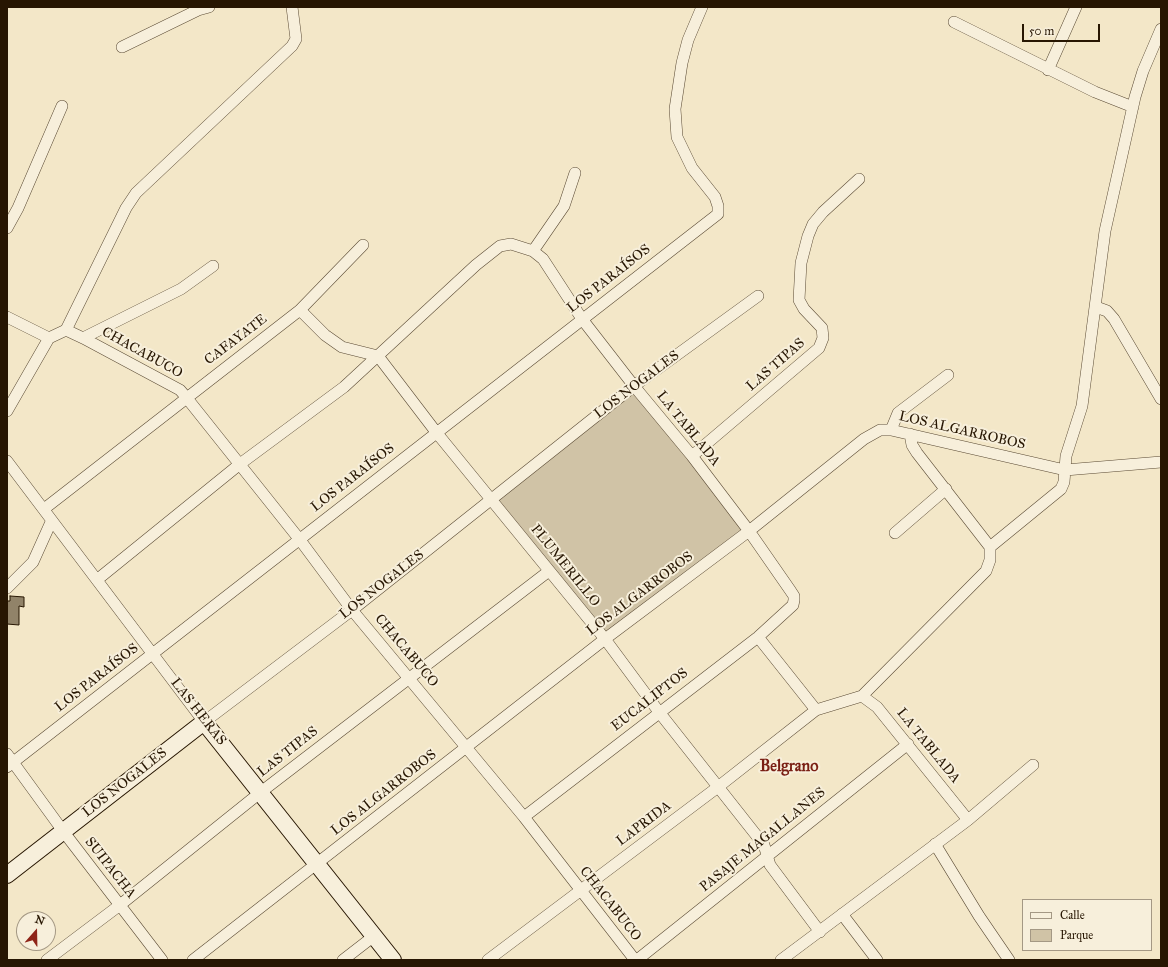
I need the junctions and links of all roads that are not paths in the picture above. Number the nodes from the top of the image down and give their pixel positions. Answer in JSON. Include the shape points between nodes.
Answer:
{"nodes":[{"id":1,"x":209,"y":7,"type":"edge"},
{"id":2,"x":702,"y":7,"type":"edge"},
{"id":3,"x":1076,"y":7,"type":"edge"},
{"id":4,"x":289,"y":8,"type":"edge"},
{"id":5,"x":954,"y":22,"type":"dead end"},
{"id":6,"x":1161,"y":29,"type":"edge"},
{"id":7,"x":122,"y":47,"type":"dead end"},
{"id":8,"x":1048,"y":70,"type":"junction"},
{"id":9,"x":62,"y":106,"type":"dead end"},
{"id":10,"x":1133,"y":106,"type":"junction"},
{"id":11,"x":575,"y":173,"type":"dead end"},
{"id":12,"x":859,"y":179,"type":"dead end"},
{"id":13,"x":7,"y":228,"type":"edge"},
{"id":14,"x":363,"y":245,"type":"dead end"},
{"id":15,"x":533,"y":251,"type":"junction"},
{"id":16,"x":212,"y":266,"type":"dead end"},
{"id":17,"x":758,"y":296,"type":"dead end"},
{"id":18,"x":1096,"y":307,"type":"junction"},
{"id":19,"x":300,"y":310,"type":"junction"},
{"id":20,"x":7,"y":317,"type":"edge"},
{"id":21,"x":582,"y":319,"type":"junction"},
{"id":22,"x":66,"y":330,"type":"junction"},
{"id":23,"x":49,"y":338,"type":"junction"},
{"id":24,"x":83,"y":338,"type":"junction"},
{"id":25,"x":378,"y":356,"type":"junction"},
{"id":26,"x":948,"y":375,"type":"dead end"},
{"id":27,"x":634,"y":386,"type":"junction"},
{"id":28,"x":186,"y":397,"type":"junction"},
{"id":29,"x":1161,"y":399,"type":"edge"},
{"id":30,"x":7,"y":411,"type":"edge"},
{"id":31,"x":891,"y":430,"type":"junction"},
{"id":32,"x":436,"y":432,"type":"junction"},
{"id":33,"x":910,"y":434,"type":"junction"},
{"id":34,"x":692,"y":456,"type":"junction"},
{"id":35,"x":7,"y":461,"type":"edge"},
{"id":36,"x":1161,"y":462,"type":"edge"},
{"id":37,"x":240,"y":464,"type":"junction"},
{"id":38,"x":1065,"y":470,"type":"junction"},
{"id":39,"x":946,"y":489,"type":"junction"},
{"id":40,"x":491,"y":500,"type":"junction"},
{"id":41,"x":44,"y":509,"type":"junction"},
{"id":42,"x":51,"y":522,"type":"junction"},
{"id":43,"x":749,"y":531,"type":"junction"},
{"id":44,"x":895,"y":533,"type":"dead end"},
{"id":45,"x":300,"y":540,"type":"junction"},
{"id":46,"x":990,"y":547,"type":"junction"},
{"id":47,"x":549,"y":571,"type":"junction"},
{"id":48,"x":98,"y":579,"type":"junction"},
{"id":49,"x":7,"y":588,"type":"edge"},
{"id":50,"x":793,"y":605,"type":"joint"},
{"id":51,"x":352,"y":610,"type":"junction"},
{"id":52,"x":758,"y":637,"type":"junction"},
{"id":53,"x":605,"y":639,"type":"junction"},
{"id":54,"x":153,"y":653,"type":"junction"},
{"id":55,"x":408,"y":678,"type":"junction"},
{"id":56,"x":862,"y":696,"type":"junction"},
{"id":57,"x":816,"y":710,"type":"junction"},
{"id":58,"x":659,"y":712,"type":"junction"},
{"id":59,"x":204,"y":722,"type":"junction"},
{"id":60,"x":908,"y":744,"type":"junction"},
{"id":61,"x":467,"y":747,"type":"junction"},
{"id":62,"x":9,"y":761,"type":"edge"},
{"id":63,"x":1033,"y":765,"type":"dead end"},
{"id":64,"x":718,"y":787,"type":"junction"},
{"id":65,"x":261,"y":792,"type":"junction"},
{"id":66,"x":524,"y":817,"type":"junction"},
{"id":67,"x":968,"y":820,"type":"junction"},
{"id":68,"x":63,"y":831,"type":"junction"},
{"id":69,"x":935,"y":844,"type":"junction"},
{"id":70,"x":767,"y":856,"type":"junction"},
{"id":71,"x":318,"y":863,"type":"junction"},
{"id":72,"x":7,"y":875,"type":"edge"},
{"id":73,"x":580,"y":890,"type":"junction"},
{"id":74,"x":120,"y":905,"type":"junction"},
{"id":75,"x":842,"y":914,"type":"junction"},
{"id":76,"x":820,"y":932,"type":"junction"},
{"id":77,"x":374,"y":936,"type":"junction"},
{"id":78,"x":47,"y":960,"type":"edge"},
{"id":79,"x":162,"y":960,"type":"edge"},
{"id":80,"x":193,"y":960,"type":"edge"},
{"id":81,"x":343,"y":960,"type":"edge"},
{"id":82,"x":393,"y":960,"type":"edge"},
{"id":83,"x":488,"y":960,"type":"edge"},
{"id":84,"x":636,"y":960,"type":"edge"},
{"id":85,"x":781,"y":960,"type":"edge"},
{"id":86,"x":877,"y":960,"type":"edge"},
{"id":87,"x":1009,"y":960,"type":"edge"}],
"edges":[{"from":1,"to":7,"type":"street"},
{"from":2,"to":21,"type":"street","name":"LOS PARAÍSOS","via":[[688,40],[682,63],[675,109],[677,137],[692,168],[715,197],[718,214]]},
{"from":3,"to":8,"type":"street"},
{"from":4,"to":22,"type":"street","via":[[296,39],[292,46],[136,193],[126,208]]},
{"from":5,"to":8,"type":"street"},
{"from":6,"to":10,"type":"street","via":[[1143,71]]},
{"from":8,"to":10,"type":"street","via":[[1094,92]]},
{"from":9,"to":13,"type":"street"},
{"from":10,"to":18,"type":"street","via":[[1105,231]]},
{"from":11,"to":15,"type":"street","via":[[564,206]]},
{"from":12,"to":34,"type":"street","name":"LAS TIPAS","via":[[813,224],[801,263],[799,300],[822,328],[823,338],[819,348]]},
{"from":14,"to":19,"type":"street","name":"CAFAYATE"},
{"from":15,"to":21,"type":"street","name":"LA TABLADA","via":[[543,260]]},
{"from":15,"to":25,"type":"street","name":"LA TABLADA","via":[[512,244],[500,246]]},
{"from":16,"to":24,"type":"street","via":[[181,289]]},
{"from":17,"to":27,"type":"street","name":"LOS NOGALES"},
{"from":18,"to":29,"type":"street","via":[[1107,311],[1114,319]]},
{"from":18,"to":38,"type":"street","via":[[1082,406],[1066,456]]},
{"from":19,"to":25,"type":"street","via":[[325,335],[342,347]]},
{"from":19,"to":28,"type":"street","name":"CAFAYATE"},
{"from":20,"to":23,"type":"street"},
{"from":21,"to":27,"type":"street","name":"LA TABLADA"},
{"from":21,"to":32,"type":"street","name":"LOS PARAÍSOS"},
{"from":22,"to":23,"type":"street"},
{"from":22,"to":24,"type":"street","name":"CHACABUCO"},
{"from":23,"to":30,"type":"street"},
{"from":24,"to":28,"type":"street","name":"CHACABUCO","via":[[180,390]]},
{"from":25,"to":32,"type":"street","name":"PLUMERILLO"},
{"from":25,"to":37,"type":"street","name":"LA TABLADA","via":[[344,387]]},
{"from":26,"to":31,"type":"street","via":[[898,413]]},
{"from":27,"to":34,"type":"street","name":"LA TABLADA"},
{"from":27,"to":40,"type":"street","name":"LOS NOGALES"},
{"from":28,"to":37,"type":"street","name":"CHACABUCO"},
{"from":28,"to":41,"type":"street","name":"CAFAYATE"},
{"from":31,"to":33,"type":"street","name":"LOS ALGARROBOS"},
{"from":31,"to":43,"type":"street","name":"LOS ALGARROBOS","via":[[880,430],[864,439]]},
{"from":32,"to":40,"type":"street","name":"PLUMERILLO"},
{"from":32,"to":45,"type":"street","name":"LOS PARAÍSOS"},
{"from":33,"to":38,"type":"street","name":"LOS ALGARROBOS"},
{"from":33,"to":39,"type":"street","via":[[912,445]]},
{"from":34,"to":43,"type":"street","name":"LA TABLADA"},
{"from":35,"to":41,"type":"street","name":"LAS HERAS"},
{"from":36,"to":38,"type":"street","name":"LOS ALGARROBOS"},
{"from":37,"to":45,"type":"street","name":"CHACABUCO"},
{"from":37,"to":48,"type":"street","name":"LA TABLADA"},
{"from":38,"to":46,"type":"street","via":[[1061,489]]},
{"from":39,"to":44,"type":"street"},
{"from":39,"to":46,"type":"street"},
{"from":40,"to":47,"type":"street","name":"PLUMERILLO"},
{"from":40,"to":51,"type":"street","name":"LOS NOGALES"},
{"from":41,"to":42,"type":"street","name":"LAS HERAS"},
{"from":42,"to":48,"type":"street","name":"LAS HERAS"},
{"from":42,"to":49,"type":"street","via":[[33,562]]},
{"from":43,"to":50,"type":"street","name":"LA TABLADA","via":[[794,596]]},
{"from":43,"to":53,"type":"street","name":"LOS ALGARROBOS"},
{"from":45,"to":51,"type":"street","name":"CHACABUCO"},
{"from":45,"to":54,"type":"street","name":"LOS PARAÍSOS"},
{"from":46,"to":56,"type":"street","via":[[990,560],[986,571]]},
{"from":47,"to":53,"type":"street","name":"PLUMERILLO"},
{"from":47,"to":55,"type":"street","name":"LAS TIPAS"},
{"from":48,"to":54,"type":"street","name":"LAS HERAS"},
{"from":50,"to":52,"type":"street","name":"EUCALIPTOS"},
{"from":51,"to":55,"type":"street","name":"CHACABUCO"},
{"from":51,"to":59,"type":"street","name":"LOS NOGALES"},
{"from":52,"to":57,"type":"street"},
{"from":52,"to":58,"type":"street","name":"EUCALIPTOS"},
{"from":53,"to":58,"type":"street","name":"PLUMERILLO"},
{"from":53,"to":61,"type":"street","name":"LOS ALGARROBOS"},
{"from":54,"to":59,"type":"street","name":"LAS HERAS"},
{"from":54,"to":62,"type":"street","name":"LOS PARAÍSOS"},
{"from":55,"to":61,"type":"street","name":"CHACABUCO"},
{"from":55,"to":65,"type":"street","name":"LAS TIPAS"},
{"from":56,"to":57,"type":"street"},
{"from":56,"to":60,"type":"street","name":"LA TABLADA","via":[[877,707]]},
{"from":57,"to":64,"type":"street","name":"LAPRIDA"},
{"from":58,"to":64,"type":"street","name":"PLUMERILLO"},
{"from":58,"to":66,"type":"street","name":"EUCALIPTOS"},
{"from":59,"to":65,"type":"street","name":"LAS HERAS"},
{"from":59,"to":68,"type":"street","name":"LOS NOGALES"},
{"from":60,"to":67,"type":"street","name":"LA TABLADA"},
{"from":60,"to":70,"type":"street","name":"PASAJE MAGALLANES"},
{"from":61,"to":66,"type":"street","name":"CHACABUCO"},
{"from":61,"to":71,"type":"street","name":"LOS ALGARROBOS"},
{"from":62,"to":68,"type":"street","name":"SUIPACHA"},
{"from":63,"to":67,"type":"street"},
{"from":64,"to":70,"type":"street","name":"PLUMERILLO","via":[[764,844]]},
{"from":64,"to":73,"type":"street","name":"LAPRIDA"},
{"from":65,"to":71,"type":"street","name":"LAS HERAS"},
{"from":65,"to":74,"type":"street","name":"LAS TIPAS"},
{"from":66,"to":73,"type":"street","name":"CHACABUCO"},
{"from":67,"to":69,"type":"street"},
{"from":68,"to":72,"type":"street","name":"LOS NOGALES"},
{"from":68,"to":74,"type":"street","name":"SUIPACHA"},
{"from":69,"to":75,"type":"street"},
{"from":69,"to":87,"type":"street"},
{"from":70,"to":76,"type":"street","name":"PLUMERILLO","via":[[770,865]]},
{"from":70,"to":84,"type":"street","name":"PASAJE MAGALLANES"},
{"from":71,"to":77,"type":"street","name":"LAS HERAS"},
{"from":71,"to":80,"type":"street","name":"LOS ALGARROBOS"},
{"from":73,"to":83,"type":"street","name":"LAPRIDA"},
{"from":73,"to":84,"type":"street","name":"CHACABUCO"},
{"from":74,"to":78,"type":"street","name":"LAS TIPAS"},
{"from":74,"to":79,"type":"street","name":"SUIPACHA"},
{"from":75,"to":76,"type":"street"},
{"from":75,"to":86,"type":"street"},
{"from":76,"to":85,"type":"street"},
{"from":77,"to":81,"type":"street"},
{"from":77,"to":82,"type":"street","name":"LAS HERAS"}]}
